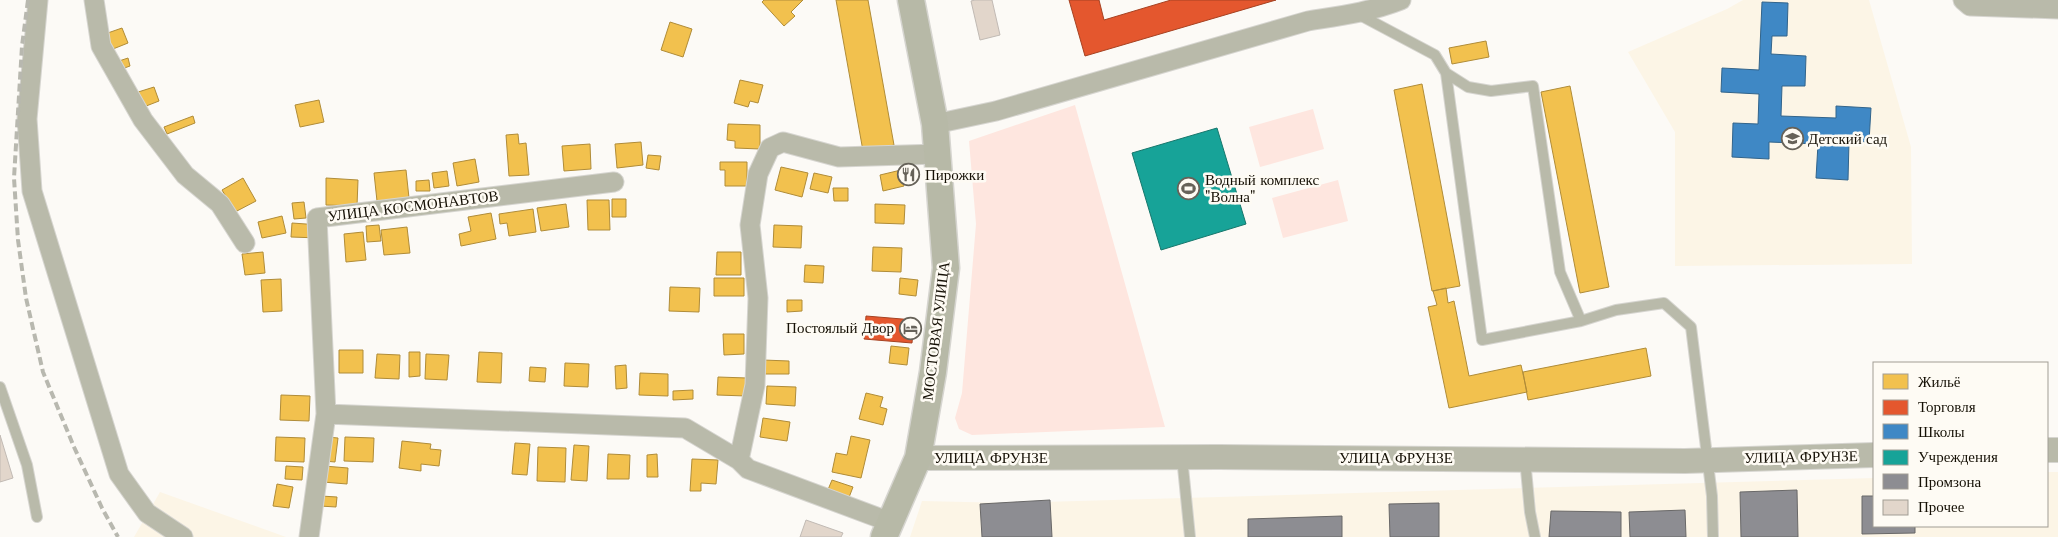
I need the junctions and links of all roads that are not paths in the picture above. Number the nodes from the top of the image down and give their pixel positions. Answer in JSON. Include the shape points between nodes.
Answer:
{"nodes":[{"id":1,"x":38,"y":0,"type":"edge"},
{"id":2,"x":94,"y":0,"type":"edge"},
{"id":3,"x":911,"y":0,"type":"edge"},
{"id":4,"x":1401,"y":0,"type":"edge"},
{"id":5,"x":1963,"y":0,"type":"edge"},
{"id":6,"x":2058,"y":9,"type":"edge"},
{"id":7,"x":1356,"y":13,"type":"junction"},
{"id":8,"x":1446,"y":72,"type":"junction"},
{"id":9,"x":934,"y":124,"type":"junction"},
{"id":10,"x":938,"y":154,"type":"junction"},
{"id":11,"x":614,"y":182,"type":"dead end"},
{"id":12,"x":245,"y":243,"type":"dead end"},
{"id":13,"x":1581,"y":321,"type":"junction"},
{"id":14,"x":0,"y":387,"type":"edge"},
{"id":15,"x":326,"y":414,"type":"junction"},
{"id":16,"x":1873,"y":455,"type":"edge"},
{"id":17,"x":1182,"y":457,"type":"junction"},
{"id":18,"x":918,"y":458,"type":"junction"},
{"id":19,"x":1707,"y":459,"type":"junction"},
{"id":20,"x":739,"y":460,"type":"junction"},
{"id":21,"x":1525,"y":460,"type":"junction"},
{"id":22,"x":37,"y":517,"type":"dead end"},
{"id":23,"x":887,"y":530,"type":"edge"},
{"id":24,"x":184,"y":537,"type":"edge"},
{"id":25,"x":309,"y":537,"type":"edge"},
{"id":26,"x":1190,"y":537,"type":"edge"},
{"id":27,"x":1535,"y":537,"type":"edge"},
{"id":28,"x":1713,"y":537,"type":"edge"}],
"edges":[{"from":1,"to":24,"type":"street","via":[[27,119],[32,191],[119,474],[147,513]]},
{"from":2,"to":12,"type":"street","via":[[101,46],[143,120],[185,175],[220,204]]},
{"from":3,"to":9,"type":"main road","name":"МОСТОВАЯ УЛИЦА"},
{"from":4,"to":7,"type":"street"},
{"from":5,"to":6,"type":"street","via":[[1970,6]]},
{"from":7,"to":8,"type":"lane","via":[[1435,55]]},
{"from":7,"to":9,"type":"street","via":[[1308,21],[996,111]]},
{"from":8,"to":13,"type":"lane","via":[[1468,88],[1491,91],[1533,86],[1560,272]]},
{"from":8,"to":13,"type":"lane","via":[[1482,340]]},
{"from":9,"to":10,"type":"main road","name":"МОСТОВАЯ УЛИЦА"},
{"from":10,"to":18,"type":"main road","name":"МОСТОВАЯ УЛИЦА","via":[[946,268],[934,372]]},
{"from":10,"to":20,"type":"street","via":[[839,157],[783,142],[770,148],[758,174],[750,225],[758,298],[755,385]]},
{"from":11,"to":15,"type":"street","name":"УЛИЦА КОСМОНАВТОВ","via":[[317,218]]},
{"from":13,"to":19,"type":"lane","via":[[1616,310],[1664,302],[1691,328]]},
{"from":14,"to":22,"type":"lane","via":[[27,465]]},
{"from":15,"to":20,"type":"street","via":[[685,428]]},
{"from":15,"to":25,"type":"street","name":"УЛИЦА КОСМОНАВТОВ"},
{"from":16,"to":19,"type":"street","name":"УЛИЦА ФРУНЗЕ"},
{"from":17,"to":18,"type":"street","name":"УЛИЦА ФРУНЗЕ"},
{"from":17,"to":21,"type":"street","name":"УЛИЦА ФРУНЗЕ"},
{"from":17,"to":26,"type":"lane"},
{"from":18,"to":23,"type":"main road","name":"МОСТОВАЯ УЛИЦА"},
{"from":19,"to":21,"type":"street","name":"УЛИЦА ФРУНЗЕ"},
{"from":19,"to":28,"type":"lane"},
{"from":20,"to":23,"type":"street","via":[[748,469]]},
{"from":21,"to":27,"type":"lane"}]}
